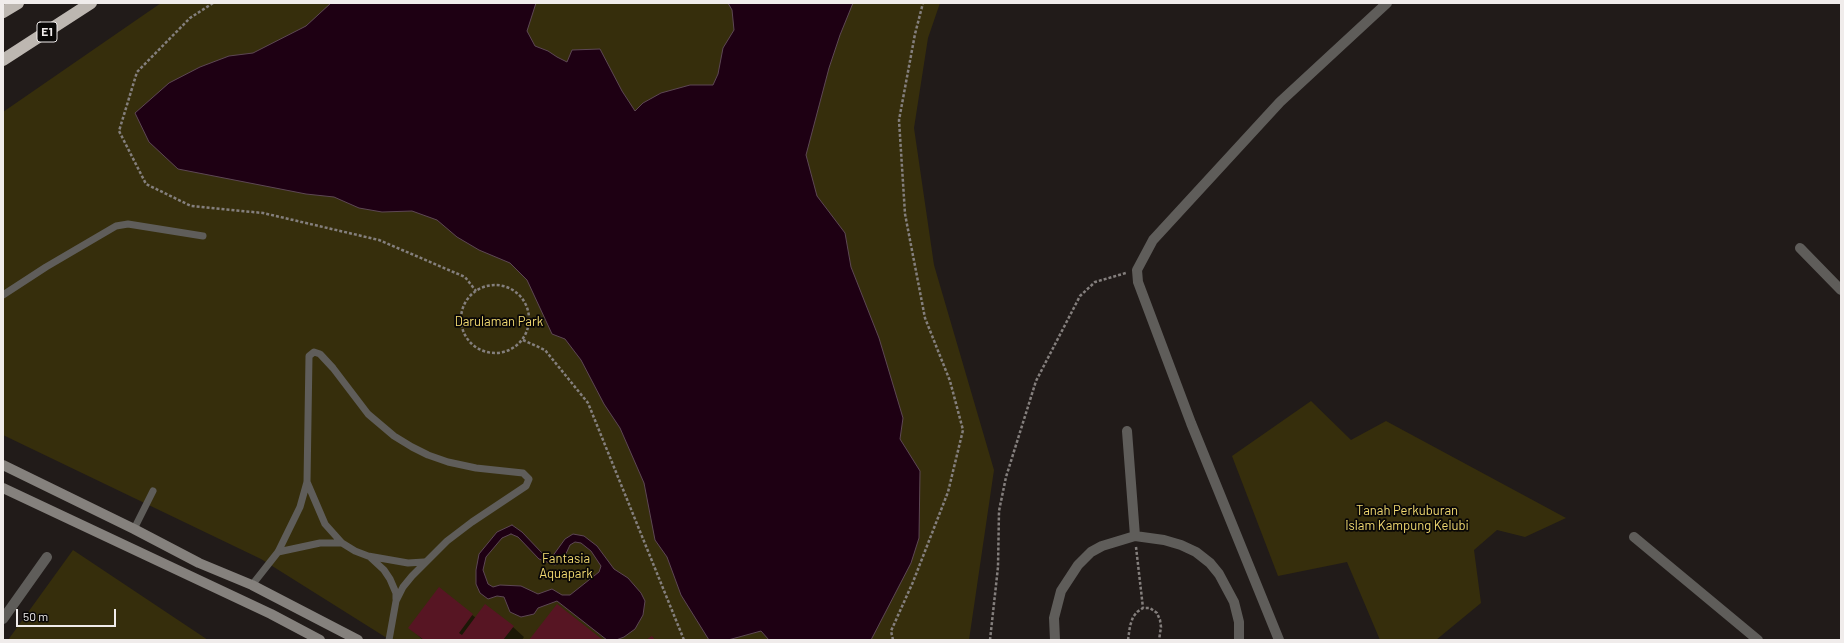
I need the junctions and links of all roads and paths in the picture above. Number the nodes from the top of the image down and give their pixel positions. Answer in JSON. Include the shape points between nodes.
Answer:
{"nodes":[{"id":1,"x":18,"y":3,"type":"edge"},
{"id":2,"x":91,"y":3,"type":"edge"},
{"id":3,"x":213,"y":3,"type":"edge"},
{"id":4,"x":923,"y":3,"type":"edge"},
{"id":5,"x":1387,"y":3,"type":"edge"},
{"id":6,"x":3,"y":12,"type":"edge"},
{"id":7,"x":3,"y":60,"type":"edge"},
{"id":8,"x":203,"y":236,"type":"dead end"},
{"id":9,"x":1800,"y":248,"type":"dead end"},
{"id":10,"x":1136,"y":270,"type":"junction"},
{"id":11,"x":1841,"y":290,"type":"edge"},
{"id":12,"x":476,"y":291,"type":"junction"},
{"id":13,"x":3,"y":295,"type":"edge"},
{"id":14,"x":523,"y":340,"type":"junction"},
{"id":15,"x":1127,"y":431,"type":"dead end"},
{"id":16,"x":3,"y":465,"type":"edge"},
{"id":17,"x":307,"y":482,"type":"junction"},
{"id":18,"x":3,"y":488,"type":"edge"},
{"id":19,"x":153,"y":490,"type":"dead end"},
{"id":20,"x":134,"y":529,"type":"junction"},
{"id":21,"x":1135,"y":536,"type":"junction"},
{"id":22,"x":1634,"y":537,"type":"dead end"},
{"id":23,"x":342,"y":543,"type":"junction"},
{"id":24,"x":278,"y":552,"type":"junction"},
{"id":25,"x":368,"y":556,"type":"junction"},
{"id":26,"x":47,"y":557,"type":"dead end"},
{"id":27,"x":424,"y":562,"type":"junction"},
{"id":28,"x":252,"y":585,"type":"junction"},
{"id":29,"x":396,"y":601,"type":"junction"},
{"id":30,"x":1143,"y":608,"type":"junction"},
{"id":31,"x":3,"y":619,"type":"edge"},
{"id":32,"x":320,"y":640,"type":"edge"},
{"id":33,"x":358,"y":640,"type":"edge"},
{"id":34,"x":389,"y":640,"type":"edge"},
{"id":35,"x":684,"y":640,"type":"edge"},
{"id":36,"x":893,"y":640,"type":"edge"},
{"id":37,"x":990,"y":640,"type":"edge"},
{"id":38,"x":1055,"y":640,"type":"edge"},
{"id":39,"x":1128,"y":640,"type":"edge"},
{"id":40,"x":1159,"y":640,"type":"edge"},
{"id":41,"x":1239,"y":640,"type":"edge"},
{"id":42,"x":1279,"y":640,"type":"edge"},
{"id":43,"x":1758,"y":640,"type":"edge"}],
"edges":[{"from":1,"to":6,"type":"highway"},
{"from":2,"to":7,"type":"highway","number":"E1"},
{"from":3,"to":12,"type":"path","via":[[190,18],[137,72],[119,132],[146,184],[192,206],[263,213],[379,240],[465,276]]},
{"from":4,"to":36,"type":"path","via":[[899,120],[905,214],[925,318],[950,381],[963,430],[948,492],[891,631]]},
{"from":5,"to":10,"type":"street","via":[[1280,102],[1153,240]]},
{"from":8,"to":13,"type":"lane","via":[[128,224],[116,226]]},
{"from":9,"to":11,"type":"street"},
{"from":10,"to":37,"type":"path","via":[[1095,282],[1080,296],[1036,381],[1006,477],[999,511],[998,568]]},
{"from":10,"to":42,"type":"street","via":[[1191,423]]},
{"from":12,"to":14,"type":"path","via":[[483,287],[498,285],[519,294],[528,308],[529,316],[529,325]]},
{"from":12,"to":14,"type":"path","via":[[465,303],[461,320],[465,336],[470,343],[493,353],[510,350]]},
{"from":14,"to":35,"type":"path","via":[[545,350],[588,402]]},
{"from":15,"to":21,"type":"street"},
{"from":16,"to":20,"type":"street"},
{"from":17,"to":23,"type":"lane","via":[[325,524]]},
{"from":17,"to":24,"type":"lane","via":[[300,507]]},
{"from":17,"to":27,"type":"lane","via":[[309,356],[314,352],[320,354],[333,368],[368,414],[412,447],[428,456],[448,462],[476,468],[523,472],[529,479],[526,486],[472,522]]},
{"from":18,"to":32,"type":"street","via":[[271,614]]},
{"from":19,"to":20,"type":"lane"},
{"from":20,"to":28,"type":"street","via":[[200,563]]},
{"from":21,"to":30,"type":"path"},
{"from":21,"to":38,"type":"street","via":[[1102,546],[1091,552],[1078,565],[1061,591],[1054,618]]},
{"from":21,"to":41,"type":"street","via":[[1181,545],[1210,563],[1234,602],[1239,622]]},
{"from":22,"to":43,"type":"street"},
{"from":23,"to":24,"type":"lane","via":[[320,543]]},
{"from":23,"to":25,"type":"lane"},
{"from":24,"to":28,"type":"lane"},
{"from":25,"to":27,"type":"lane","via":[[408,563]]},
{"from":25,"to":29,"type":"lane","via":[[390,579]]},
{"from":26,"to":31,"type":"street"},
{"from":27,"to":29,"type":"lane","via":[[403,587]]},
{"from":28,"to":33,"type":"street"},
{"from":29,"to":34,"type":"lane"},
{"from":30,"to":39,"type":"path","via":[[1133,617]]},
{"from":30,"to":40,"type":"path","via":[[1150,608],[1157,613],[1161,627]]}]}
